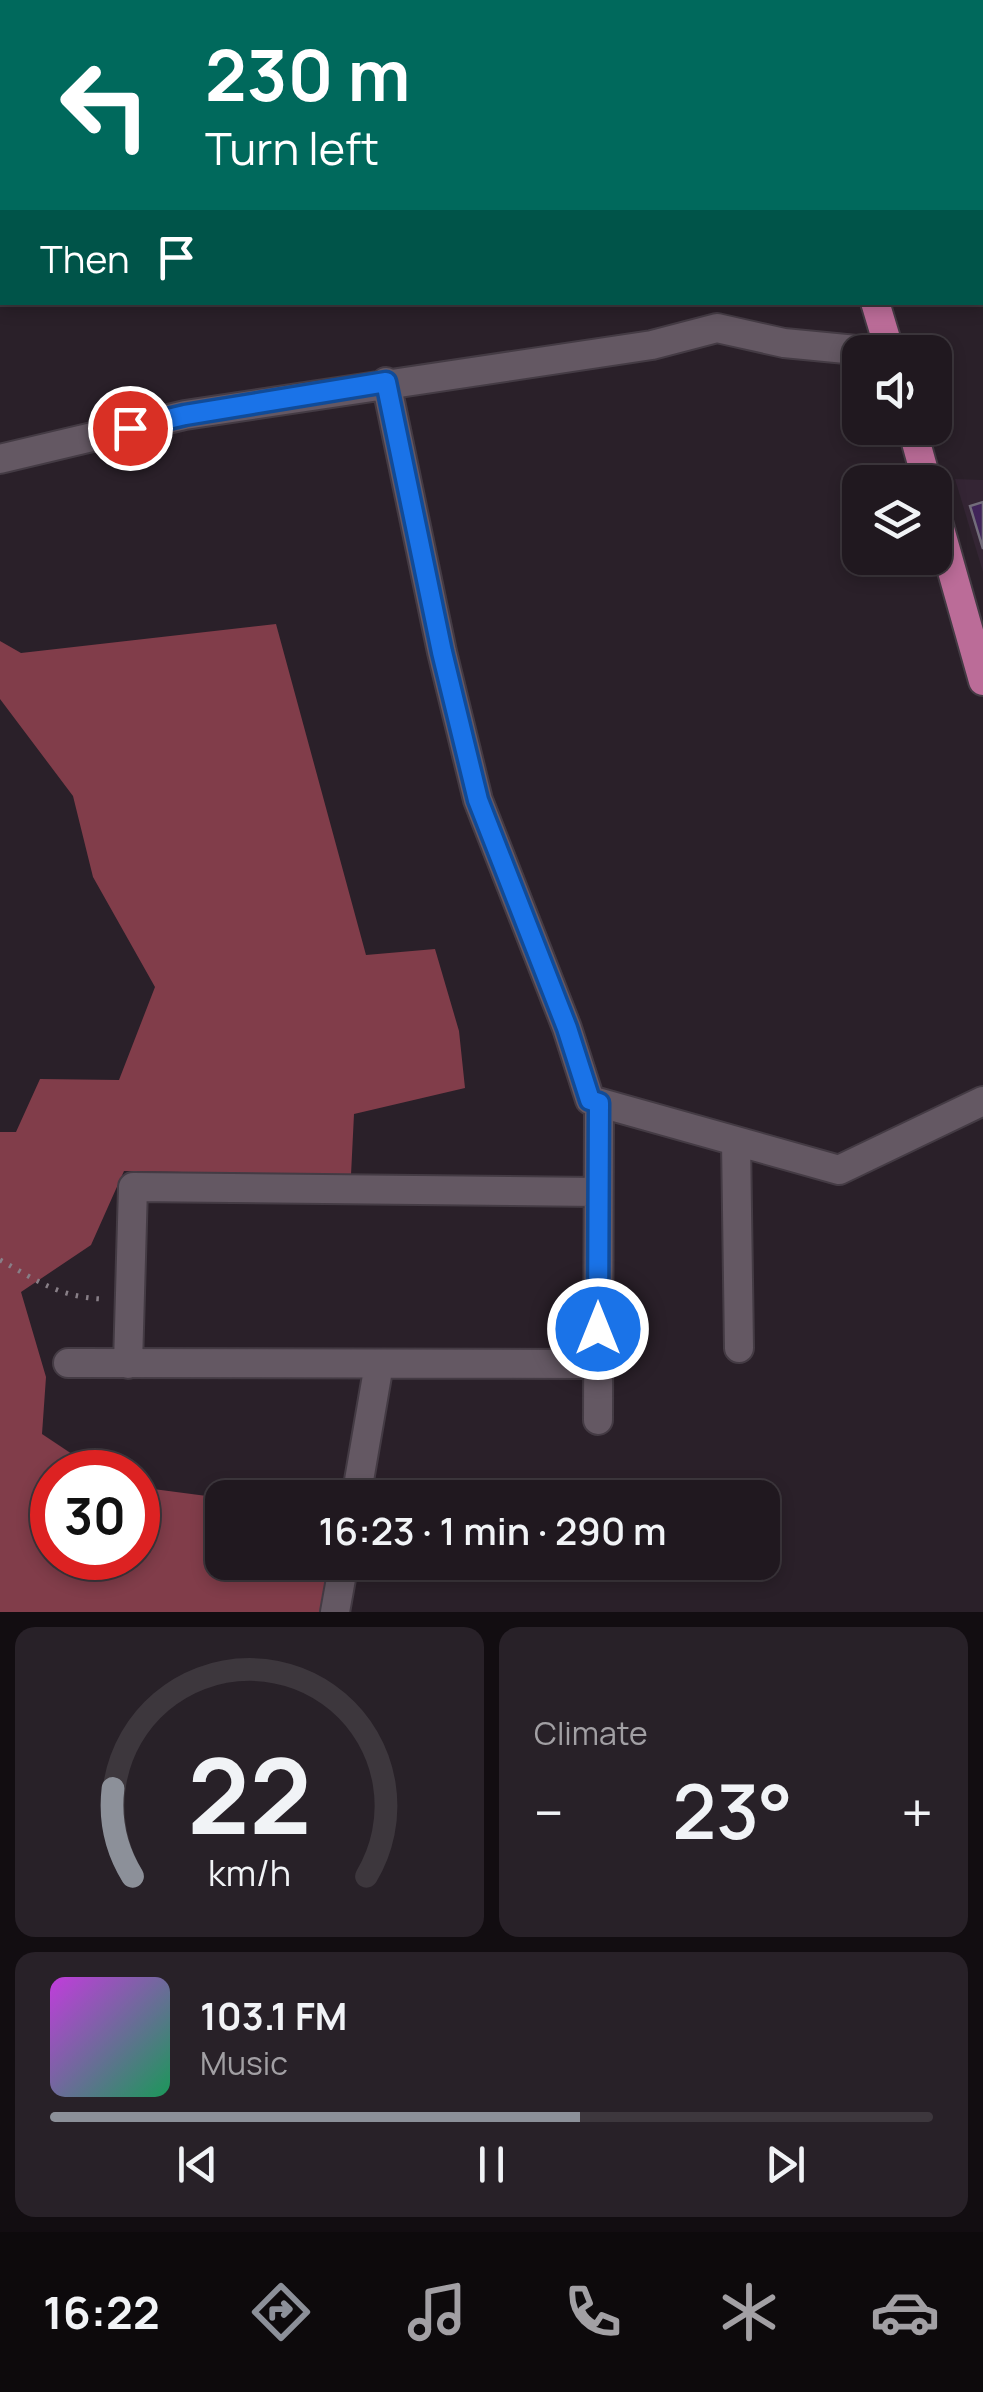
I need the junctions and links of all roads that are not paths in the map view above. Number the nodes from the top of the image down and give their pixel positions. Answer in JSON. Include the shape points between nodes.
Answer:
{"nodes":[{"id":1,"x":876,"y":305,"type":"edge"},
{"id":2,"x":885,"y":335,"type":"edge"},
{"id":3,"x":842,"y":349,"type":"edge"},
{"id":4,"x":386,"y":382,"type":"junction"},
{"id":5,"x":0,"y":459,"type":"edge"},
{"id":6,"x":952,"y":572,"type":"edge"},
{"id":7,"x":983,"y":682,"type":"edge"},
{"id":8,"x":983,"y":1101,"type":"edge"},
{"id":9,"x":599,"y":1103,"type":"junction"},
{"id":10,"x":736,"y":1141,"type":"junction"},
{"id":11,"x":598,"y":1192,"type":"junction"},
{"id":12,"x":738,"y":1348,"type":"dead end"},
{"id":13,"x":68,"y":1364,"type":"dead end"},
{"id":14,"x":128,"y":1364,"type":"junction"},
{"id":15,"x":379,"y":1364,"type":"junction"},
{"id":16,"x":598,"y":1364,"type":"junction"},
{"id":17,"x":598,"y":1420,"type":"dead end"},
{"id":18,"x":359,"y":1480,"type":"edge"},
{"id":19,"x":341,"y":1580,"type":"edge"},
{"id":20,"x":335,"y":1612,"type":"edge"}],
"edges":[{"from":1,"to":2,"type":"main road"},
{"from":3,"to":4,"type":"street","via":[[718,328],[652,345]]},
{"from":4,"to":5,"type":"street","via":[[185,415]]},
{"from":4,"to":9,"type":"street","via":[[478,800],[590,1100]]},
{"from":6,"to":7,"type":"main road"},
{"from":8,"to":10,"type":"street","via":[[839,1170]]},
{"from":9,"to":10,"type":"street"},
{"from":9,"to":11,"type":"street"},
{"from":10,"to":12,"type":"street"},
{"from":11,"to":14,"type":"street","via":[[132,1187]]},
{"from":11,"to":16,"type":"street"},
{"from":13,"to":14,"type":"street"},
{"from":14,"to":15,"type":"street"},
{"from":15,"to":16,"type":"street"},
{"from":15,"to":18,"type":"street"},
{"from":16,"to":17,"type":"street"},
{"from":19,"to":20,"type":"street"}]}
